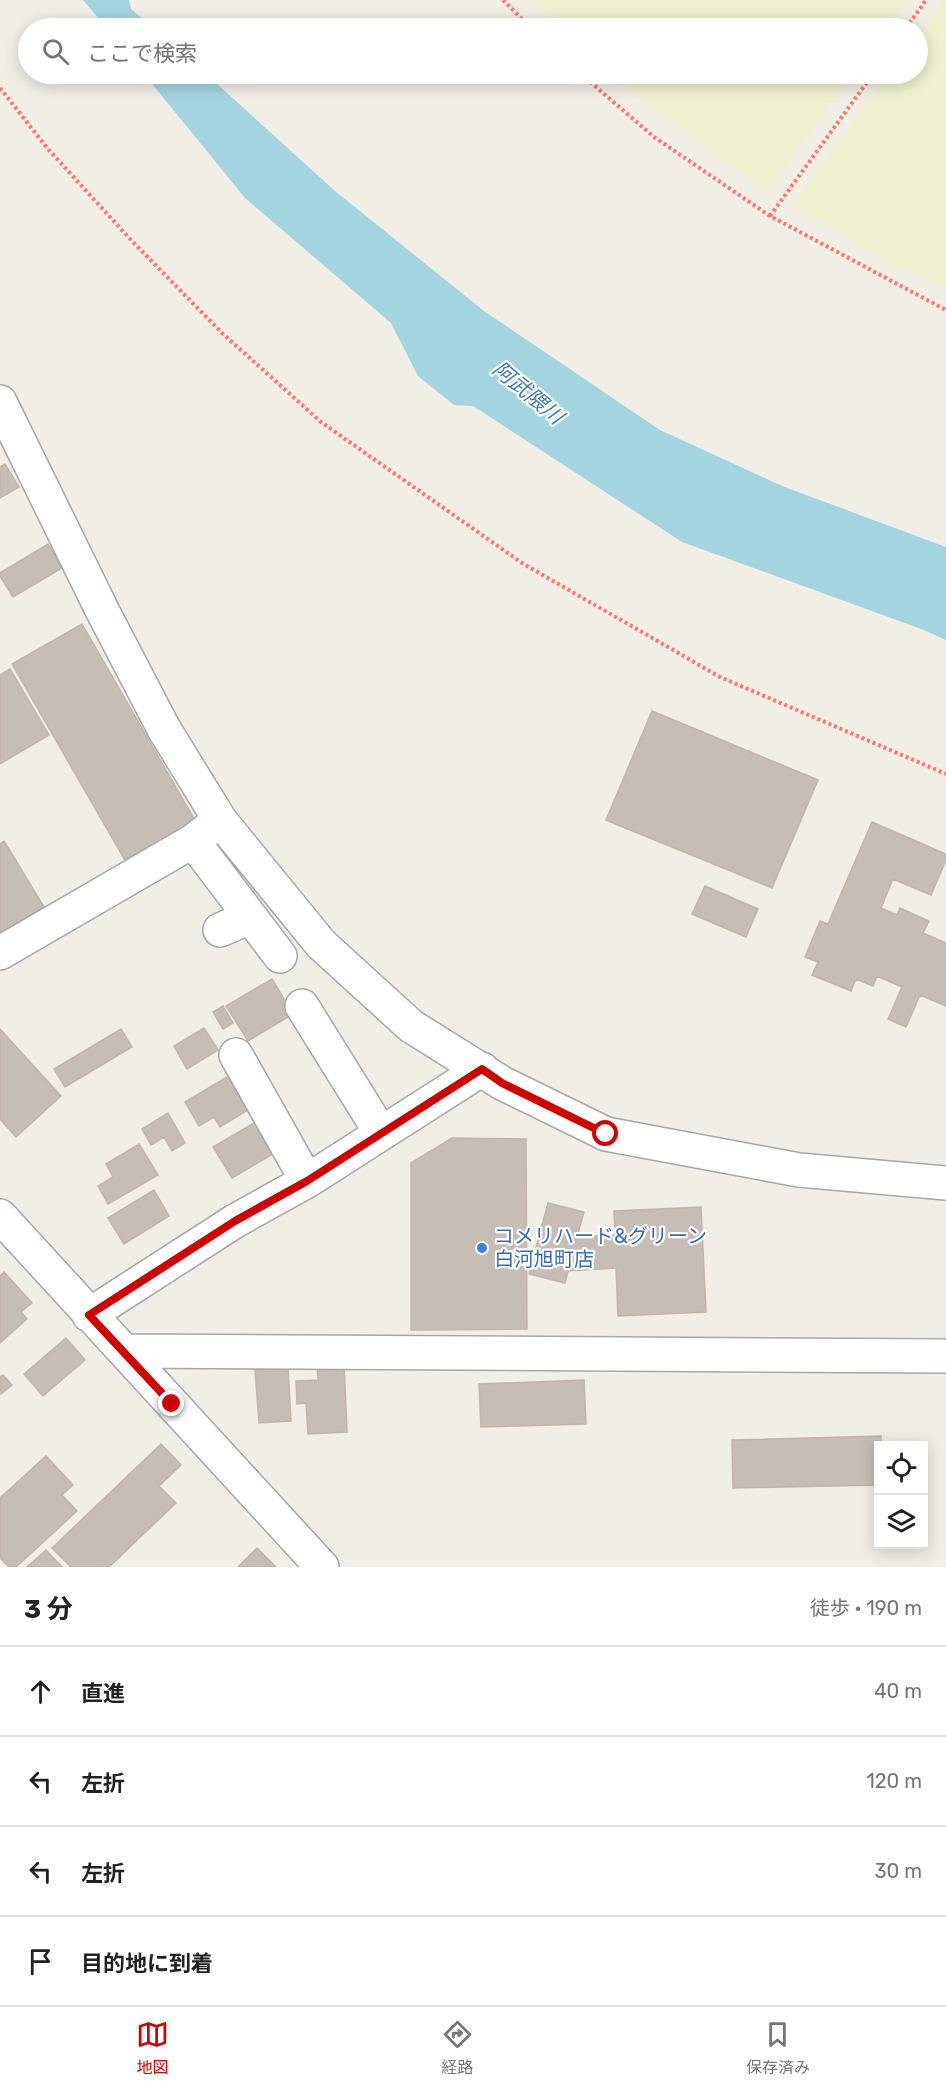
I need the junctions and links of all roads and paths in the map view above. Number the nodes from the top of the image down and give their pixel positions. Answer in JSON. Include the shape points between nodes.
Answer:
{"nodes":[{"id":1,"x":503,"y":0,"type":"edge"},
{"id":2,"x":926,"y":0,"type":"edge"},
{"id":3,"x":521,"y":18,"type":"edge"},
{"id":4,"x":913,"y":18,"type":"edge"},
{"id":5,"x":593,"y":84,"type":"edge"},
{"id":6,"x":866,"y":84,"type":"edge"},
{"id":7,"x":0,"y":88,"type":"edge"},
{"id":8,"x":770,"y":216,"type":"junction"},
{"id":9,"x":946,"y":310,"type":"edge"},
{"id":10,"x":4,"y":421,"type":"edge"},
{"id":11,"x":946,"y":774,"type":"edge"},
{"id":12,"x":220,"y":820,"type":"junction"},
{"id":13,"x":193,"y":841,"type":"junction"},
{"id":14,"x":250,"y":917,"type":"junction"},
{"id":15,"x":220,"y":930,"type":"dead end"},
{"id":16,"x":0,"y":953,"type":"edge"},
{"id":17,"x":280,"y":956,"type":"dead end"},
{"id":18,"x":303,"y":1006,"type":"dead end"},
{"id":19,"x":236,"y":1054,"type":"dead end"},
{"id":20,"x":482,"y":1069,"type":"junction"},
{"id":21,"x":381,"y":1133,"type":"junction"},
{"id":22,"x":307,"y":1181,"type":"junction"},
{"id":23,"x":946,"y":1183,"type":"edge"},
{"id":24,"x":0,"y":1216,"type":"edge"},
{"id":25,"x":89,"y":1315,"type":"junction"},
{"id":26,"x":124,"y":1351,"type":"junction"},
{"id":27,"x":946,"y":1356,"type":"edge"},
{"id":28,"x":322,"y":1567,"type":"edge"}],
"edges":[{"from":1,"to":3,"type":"path"},
{"from":2,"to":4,"type":"path"},
{"from":5,"to":8,"type":"path","via":[[654,137]]},
{"from":6,"to":8,"type":"path"},
{"from":7,"to":11,"type":"path","via":[[48,149],[131,240],[222,333],[321,423],[522,563],[720,677]]},
{"from":8,"to":9,"type":"path"},
{"from":10,"to":12,"type":"street","via":[[164,729]]},
{"from":12,"to":13,"type":"street"},
{"from":12,"to":20,"type":"street","via":[[321,944],[411,1026]]},
{"from":13,"to":14,"type":"street"},
{"from":13,"to":16,"type":"street"},
{"from":14,"to":15,"type":"street"},
{"from":14,"to":17,"type":"street"},
{"from":18,"to":21,"type":"street"},
{"from":19,"to":22,"type":"street"},
{"from":20,"to":21,"type":"street"},
{"from":20,"to":23,"type":"street","via":[[502,1083],[606,1134],[799,1170]]},
{"from":21,"to":22,"type":"street"},
{"from":22,"to":25,"type":"street","via":[[235,1221]]},
{"from":24,"to":25,"type":"street"},
{"from":25,"to":26,"type":"street"},
{"from":26,"to":27,"type":"street"},
{"from":26,"to":28,"type":"street"}]}
